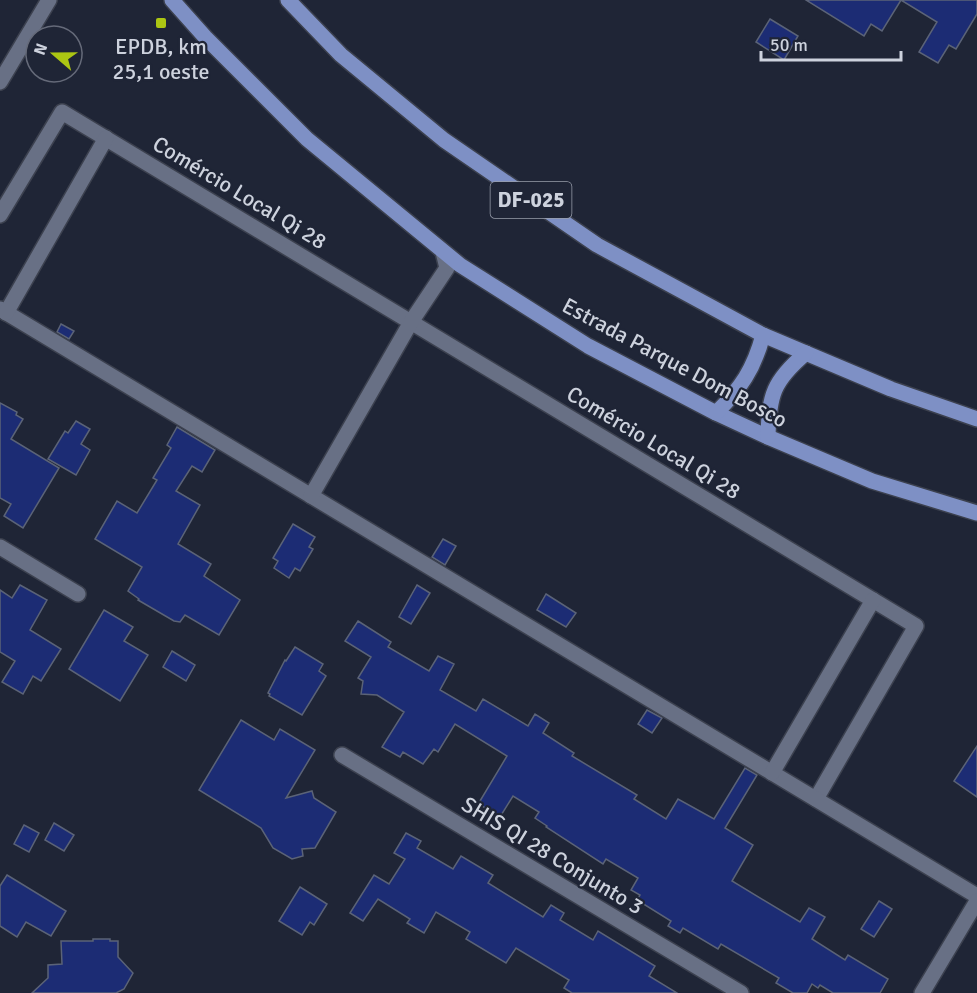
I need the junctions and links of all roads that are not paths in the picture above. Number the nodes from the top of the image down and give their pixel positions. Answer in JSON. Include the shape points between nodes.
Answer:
{"nodes":[{"id":1,"x":49,"y":0,"type":"edge"},
{"id":2,"x":172,"y":0,"type":"edge"},
{"id":3,"x":288,"y":0,"type":"edge"},
{"id":4,"x":0,"y":82,"type":"edge"},
{"id":5,"x":106,"y":138,"type":"junction"},
{"id":6,"x":0,"y":215,"type":"edge"},
{"id":7,"x":453,"y":266,"type":"junction"},
{"id":8,"x":3,"y":311,"type":"edge"},
{"id":9,"x":411,"y":322,"type":"junction"},
{"id":10,"x":763,"y":335,"type":"junction"},
{"id":11,"x":806,"y":353,"type":"junction"},
{"id":12,"x":716,"y":413,"type":"junction"},
{"id":13,"x":977,"y":419,"type":"edge"},
{"id":14,"x":768,"y":437,"type":"junction"},
{"id":15,"x":311,"y":496,"type":"junction"},
{"id":16,"x":977,"y":513,"type":"edge"},
{"id":17,"x":0,"y":547,"type":"edge"},
{"id":18,"x":78,"y":594,"type":"dead end"},
{"id":19,"x":873,"y":600,"type":"junction"},
{"id":20,"x":342,"y":755,"type":"dead end"},
{"id":21,"x":772,"y":773,"type":"junction"},
{"id":22,"x":816,"y":799,"type":"junction"},
{"id":23,"x":977,"y":896,"type":"edge"},
{"id":24,"x":977,"y":901,"type":"edge"},
{"id":25,"x":741,"y":993,"type":"edge"},
{"id":26,"x":922,"y":993,"type":"edge"}],
"edges":[{"from":1,"to":4,"type":"street"},
{"from":2,"to":7,"type":"main road","name":"Estrada Parque Dom Bosco","via":[[307,139],[443,252]]},
{"from":3,"to":10,"type":"main road","number":"DF-025","via":[[341,55],[444,141],[597,245]]},
{"from":5,"to":6,"type":"street","name":"Comércio Local Qi 28","via":[[62,112]]},
{"from":5,"to":8,"type":"street"},
{"from":5,"to":9,"type":"street","name":"Comércio Local Qi 28"},
{"from":7,"to":9,"type":"street"},
{"from":7,"to":12,"type":"main road","name":"Estrada Parque Dom Bosco","via":[[588,346]]},
{"from":8,"to":15,"type":"street"},
{"from":9,"to":15,"type":"street"},
{"from":9,"to":19,"type":"street","name":"Comércio Local Qi 28"},
{"from":10,"to":11,"type":"main road","number":"DF-025"},
{"from":10,"to":12,"type":"main road","via":[[756,360],[743,382]]},
{"from":11,"to":13,"type":"main road","number":"DF-025","via":[[891,390]]},
{"from":11,"to":14,"type":"main road","via":[[785,371],[776,389],[769,410]]},
{"from":12,"to":14,"type":"main road","name":"Estrada Parque Dom Bosco"},
{"from":14,"to":16,"type":"main road","name":"Estrada Parque Dom Bosco","via":[[872,481]]},
{"from":15,"to":21,"type":"street"},
{"from":17,"to":18,"type":"street"},
{"from":19,"to":21,"type":"street"},
{"from":19,"to":22,"type":"street","name":"Comércio Local Qi 28","via":[[916,626]]},
{"from":20,"to":25,"type":"street","name":"SHIS QI 28 Conjunto 3"},
{"from":21,"to":22,"type":"street"},
{"from":22,"to":23,"type":"street"},
{"from":24,"to":26,"type":"street"}]}
